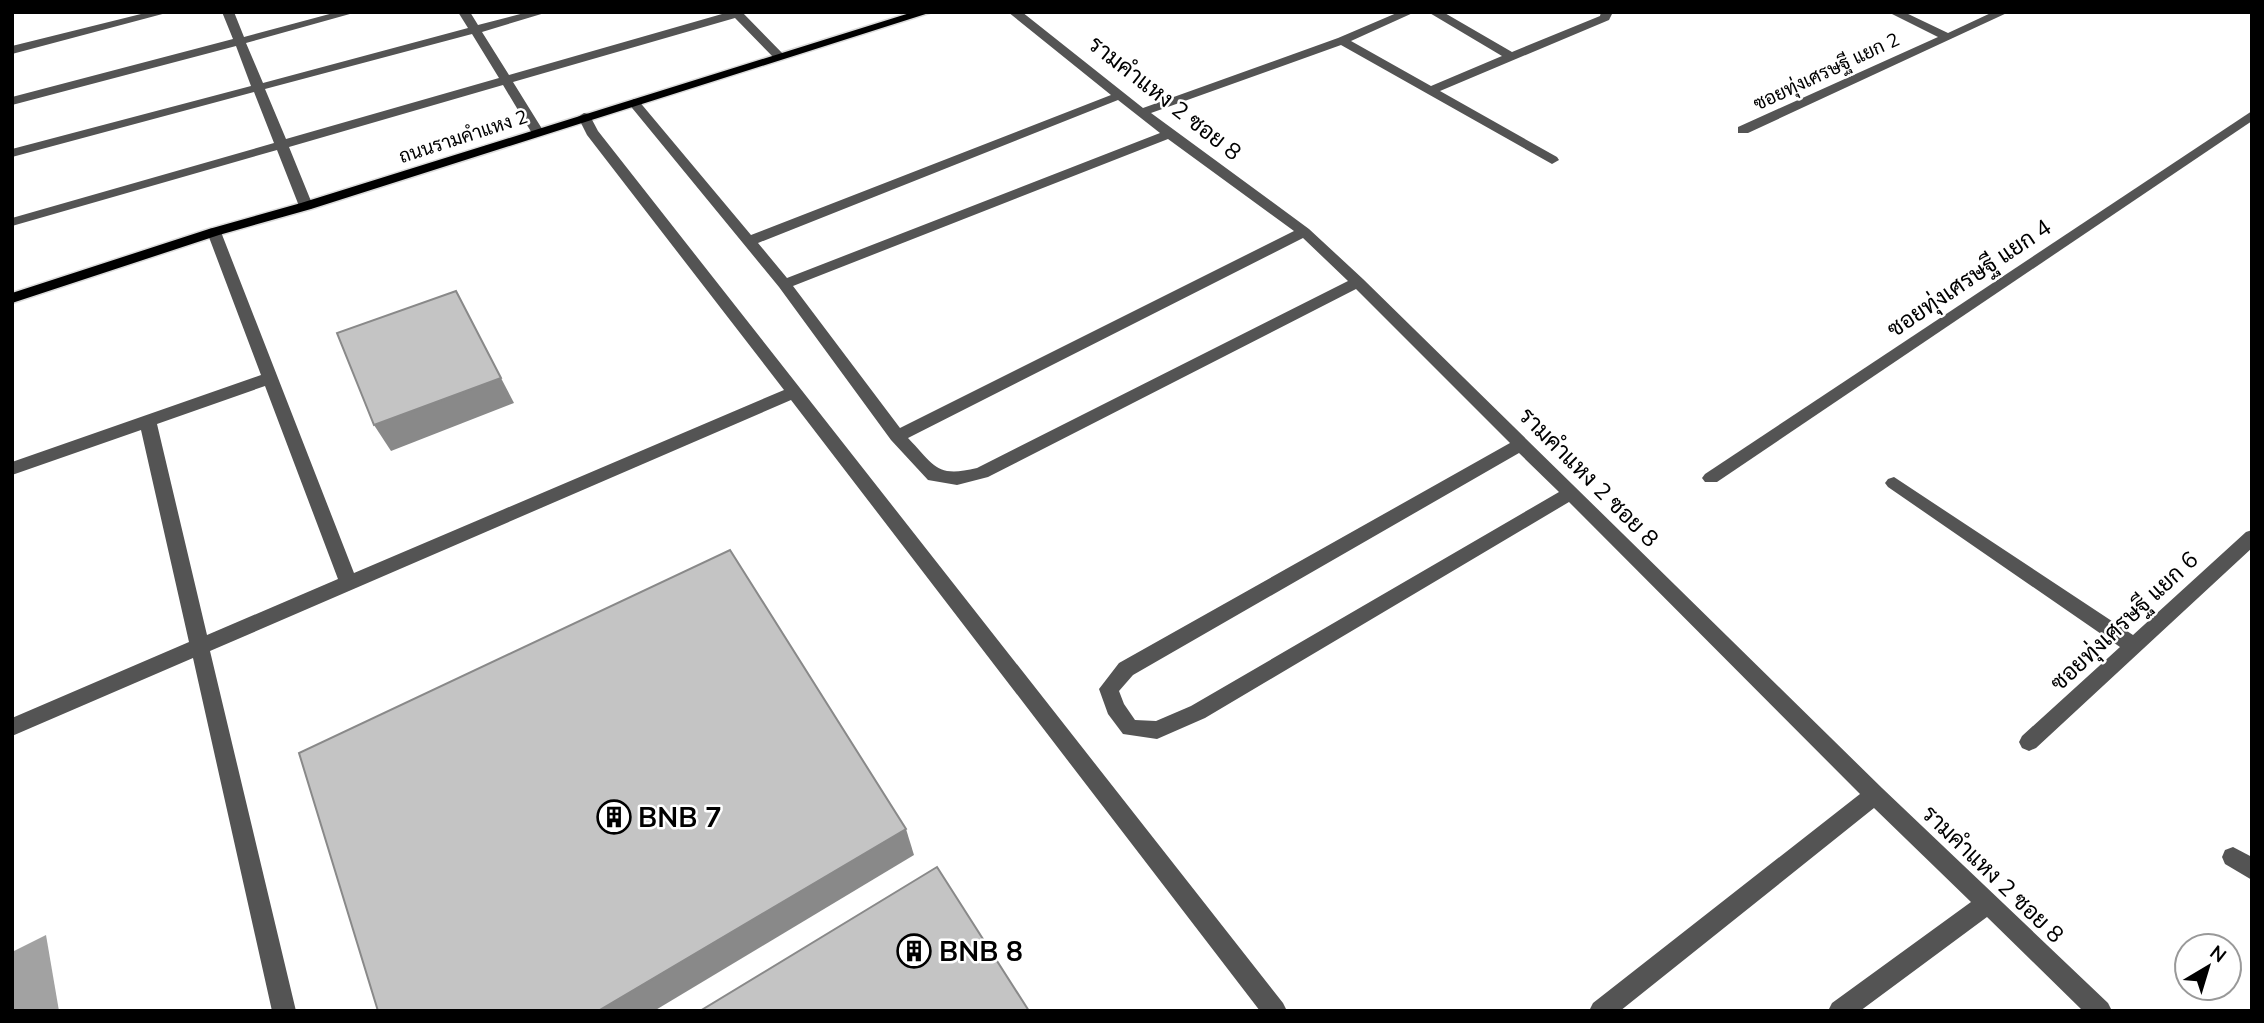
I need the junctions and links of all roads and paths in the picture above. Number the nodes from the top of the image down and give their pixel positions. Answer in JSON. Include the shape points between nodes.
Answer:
{"nodes":[{"id":1,"x":164,"y":12,"type":"edge"},
{"id":2,"x":228,"y":12,"type":"edge"},
{"id":3,"x":351,"y":12,"type":"edge"},
{"id":4,"x":464,"y":12,"type":"edge"},
{"id":5,"x":542,"y":12,"type":"edge"},
{"id":6,"x":926,"y":12,"type":"edge"},
{"id":7,"x":1014,"y":12,"type":"edge"},
{"id":8,"x":1409,"y":12,"type":"edge"},
{"id":9,"x":1434,"y":12,"type":"edge"},
{"id":10,"x":1608,"y":12,"type":"edge"},
{"id":11,"x":1894,"y":12,"type":"edge"},
{"id":12,"x":2003,"y":12,"type":"edge"},
{"id":13,"x":736,"y":13,"type":"edge"},
{"id":14,"x":474,"y":30,"type":"junction"},
{"id":15,"x":1947,"y":37,"type":"junction"},
{"id":16,"x":1342,"y":41,"type":"junction"},
{"id":17,"x":240,"y":42,"type":"junction"},
{"id":18,"x":12,"y":50,"type":"edge"},
{"id":19,"x":780,"y":57,"type":"junction"},
{"id":20,"x":1512,"y":57,"type":"junction"},
{"id":21,"x":504,"y":79,"type":"junction"},
{"id":22,"x":257,"y":87,"type":"junction"},
{"id":23,"x":1430,"y":91,"type":"junction"},
{"id":24,"x":1121,"y":95,"type":"junction"},
{"id":25,"x":12,"y":101,"type":"edge"},
{"id":26,"x":634,"y":103,"type":"junction"},
{"id":27,"x":1143,"y":112,"type":"junction"},
{"id":28,"x":2252,"y":115,"type":"edge"},
{"id":29,"x":584,"y":117,"type":"junction"},
{"id":30,"x":1743,"y":130,"type":"dead end"},
{"id":31,"x":538,"y":132,"type":"junction"},
{"id":32,"x":1169,"y":134,"type":"junction"},
{"id":33,"x":282,"y":144,"type":"junction"},
{"id":34,"x":12,"y":153,"type":"edge"},
{"id":35,"x":1552,"y":160,"type":"dead end"},
{"id":36,"x":306,"y":206,"type":"junction"},
{"id":37,"x":12,"y":222,"type":"edge"},
{"id":38,"x":214,"y":232,"type":"junction"},
{"id":39,"x":1304,"y":232,"type":"junction"},
{"id":40,"x":747,"y":242,"type":"junction"},
{"id":41,"x":1358,"y":282,"type":"junction"},
{"id":42,"x":784,"y":284,"type":"junction"},
{"id":43,"x":12,"y":298,"type":"edge"},
{"id":44,"x":270,"y":378,"type":"junction"},
{"id":45,"x":794,"y":392,"type":"junction"},
{"id":46,"x":148,"y":422,"type":"junction"},
{"id":47,"x":897,"y":436,"type":"junction"},
{"id":48,"x":1521,"y":444,"type":"junction"},
{"id":49,"x":12,"y":470,"type":"edge"},
{"id":50,"x":1711,"y":478,"type":"dead end"},
{"id":51,"x":1894,"y":483,"type":"dead end"},
{"id":52,"x":1571,"y":493,"type":"junction"},
{"id":53,"x":2252,"y":537,"type":"edge"},
{"id":54,"x":349,"y":583,"type":"junction"},
{"id":55,"x":202,"y":646,"type":"junction"},
{"id":56,"x":2134,"y":646,"type":"junction"},
{"id":57,"x":12,"y":727,"type":"edge"},
{"id":58,"x":2029,"y":742,"type":"dead end"},
{"id":59,"x":1875,"y":795,"type":"junction"},
{"id":60,"x":2233,"y":858,"type":"dead end"},
{"id":61,"x":2252,"y":870,"type":"edge"},
{"id":62,"x":1988,"y":903,"type":"junction"},
{"id":63,"x":284,"y":1011,"type":"edge"},
{"id":64,"x":1275,"y":1011,"type":"edge"},
{"id":65,"x":1601,"y":1011,"type":"edge"},
{"id":66,"x":1840,"y":1011,"type":"edge"},
{"id":67,"x":2100,"y":1011,"type":"edge"}],
"edges":[{"from":1,"to":18,"type":"street"},
{"from":2,"to":17,"type":"street"},
{"from":3,"to":17,"type":"street"},
{"from":4,"to":14,"type":"street"},
{"from":5,"to":14,"type":"street"},
{"from":6,"to":19,"type":"main road","name":"ถนนรามคำแหง 2"},
{"from":7,"to":24,"type":"street","name":"รามคำแหง 2 ซอย 8"},
{"from":8,"to":16,"type":"street"},
{"from":9,"to":20,"type":"street"},
{"from":10,"to":20,"type":"street","via":[[1605,18]]},
{"from":11,"to":15,"type":"street"},
{"from":12,"to":15,"type":"street","name":"ซอยทุ่งเศรษฐี แยก 2"},
{"from":13,"to":19,"type":"street"},
{"from":13,"to":21,"type":"street"},
{"from":14,"to":21,"type":"street"},
{"from":14,"to":22,"type":"street"},
{"from":15,"to":30,"type":"street","name":"ซอยทุ่งเศรษฐี แยก 2"},
{"from":16,"to":23,"type":"street"},
{"from":16,"to":27,"type":"street"},
{"from":17,"to":22,"type":"street"},
{"from":17,"to":25,"type":"street"},
{"from":19,"to":26,"type":"main road","name":"ถนนรามคำแหง 2"},
{"from":20,"to":23,"type":"street"},
{"from":21,"to":31,"type":"street"},
{"from":21,"to":33,"type":"street"},
{"from":22,"to":33,"type":"street"},
{"from":22,"to":34,"type":"street"},
{"from":23,"to":35,"type":"street"},
{"from":24,"to":27,"type":"street","name":"รามคำแหง 2 ซอย 8"},
{"from":24,"to":40,"type":"street"},
{"from":26,"to":29,"type":"main road","name":"ถนนรามคำแหง 2"},
{"from":26,"to":40,"type":"street"},
{"from":27,"to":32,"type":"street","name":"รามคำแหง 2 ซอย 8"},
{"from":28,"to":50,"type":"street","name":"ซอยทุ่งเศรษฐี แยก 4"},
{"from":29,"to":31,"type":"main road","name":"ถนนรามคำแหง 2"},
{"from":29,"to":45,"type":"street"},
{"from":31,"to":36,"type":"main road","name":"ถนนรามคำแหง 2"},
{"from":32,"to":39,"type":"street","name":"รามคำแหง 2 ซอย 8"},
{"from":32,"to":42,"type":"street"},
{"from":33,"to":36,"type":"street"},
{"from":33,"to":37,"type":"street"},
{"from":36,"to":38,"type":"main road","name":"ถนนรามคำแหง 2"},
{"from":38,"to":43,"type":"main road","name":"ถนนรามคำแหง 2"},
{"from":38,"to":44,"type":"street"},
{"from":39,"to":41,"type":"street","name":"รามคำแหง 2 ซอย 8"},
{"from":39,"to":47,"type":"street"},
{"from":40,"to":42,"type":"street"},
{"from":41,"to":47,"type":"street","via":[[982,473],[957,479],[934,476]]},
{"from":41,"to":48,"type":"street","name":"รามคำแหง 2 ซอย 8"},
{"from":42,"to":47,"type":"street"},
{"from":44,"to":46,"type":"street"},
{"from":44,"to":54,"type":"street"},
{"from":45,"to":54,"type":"street"},
{"from":45,"to":64,"type":"street"},
{"from":46,"to":49,"type":"street"},
{"from":46,"to":55,"type":"street"},
{"from":48,"to":52,"type":"street","name":"รามคำแหง 2 ซอย 8"},
{"from":48,"to":52,"type":"street","via":[[1126,669],[1109,689],[1115,708],[1130,728],[1157,730],[1198,712]]},
{"from":51,"to":56,"type":"street"},
{"from":52,"to":59,"type":"street","name":"รามคำแหง 2 ซอย 8"},
{"from":53,"to":56,"type":"street","name":"ซอยทุ่งเศรษฐี แยก 6"},
{"from":54,"to":55,"type":"street"},
{"from":55,"to":57,"type":"street"},
{"from":55,"to":63,"type":"street"},
{"from":56,"to":58,"type":"street","name":"ซอยทุ่งเศรษฐี แยก 6"},
{"from":59,"to":62,"type":"street","name":"รามคำแหง 2 ซอย 8"},
{"from":59,"to":65,"type":"street"},
{"from":60,"to":61,"type":"street"},
{"from":62,"to":66,"type":"street"},
{"from":62,"to":67,"type":"street","name":"รามคำแหง 2 ซอย 8"}]}
